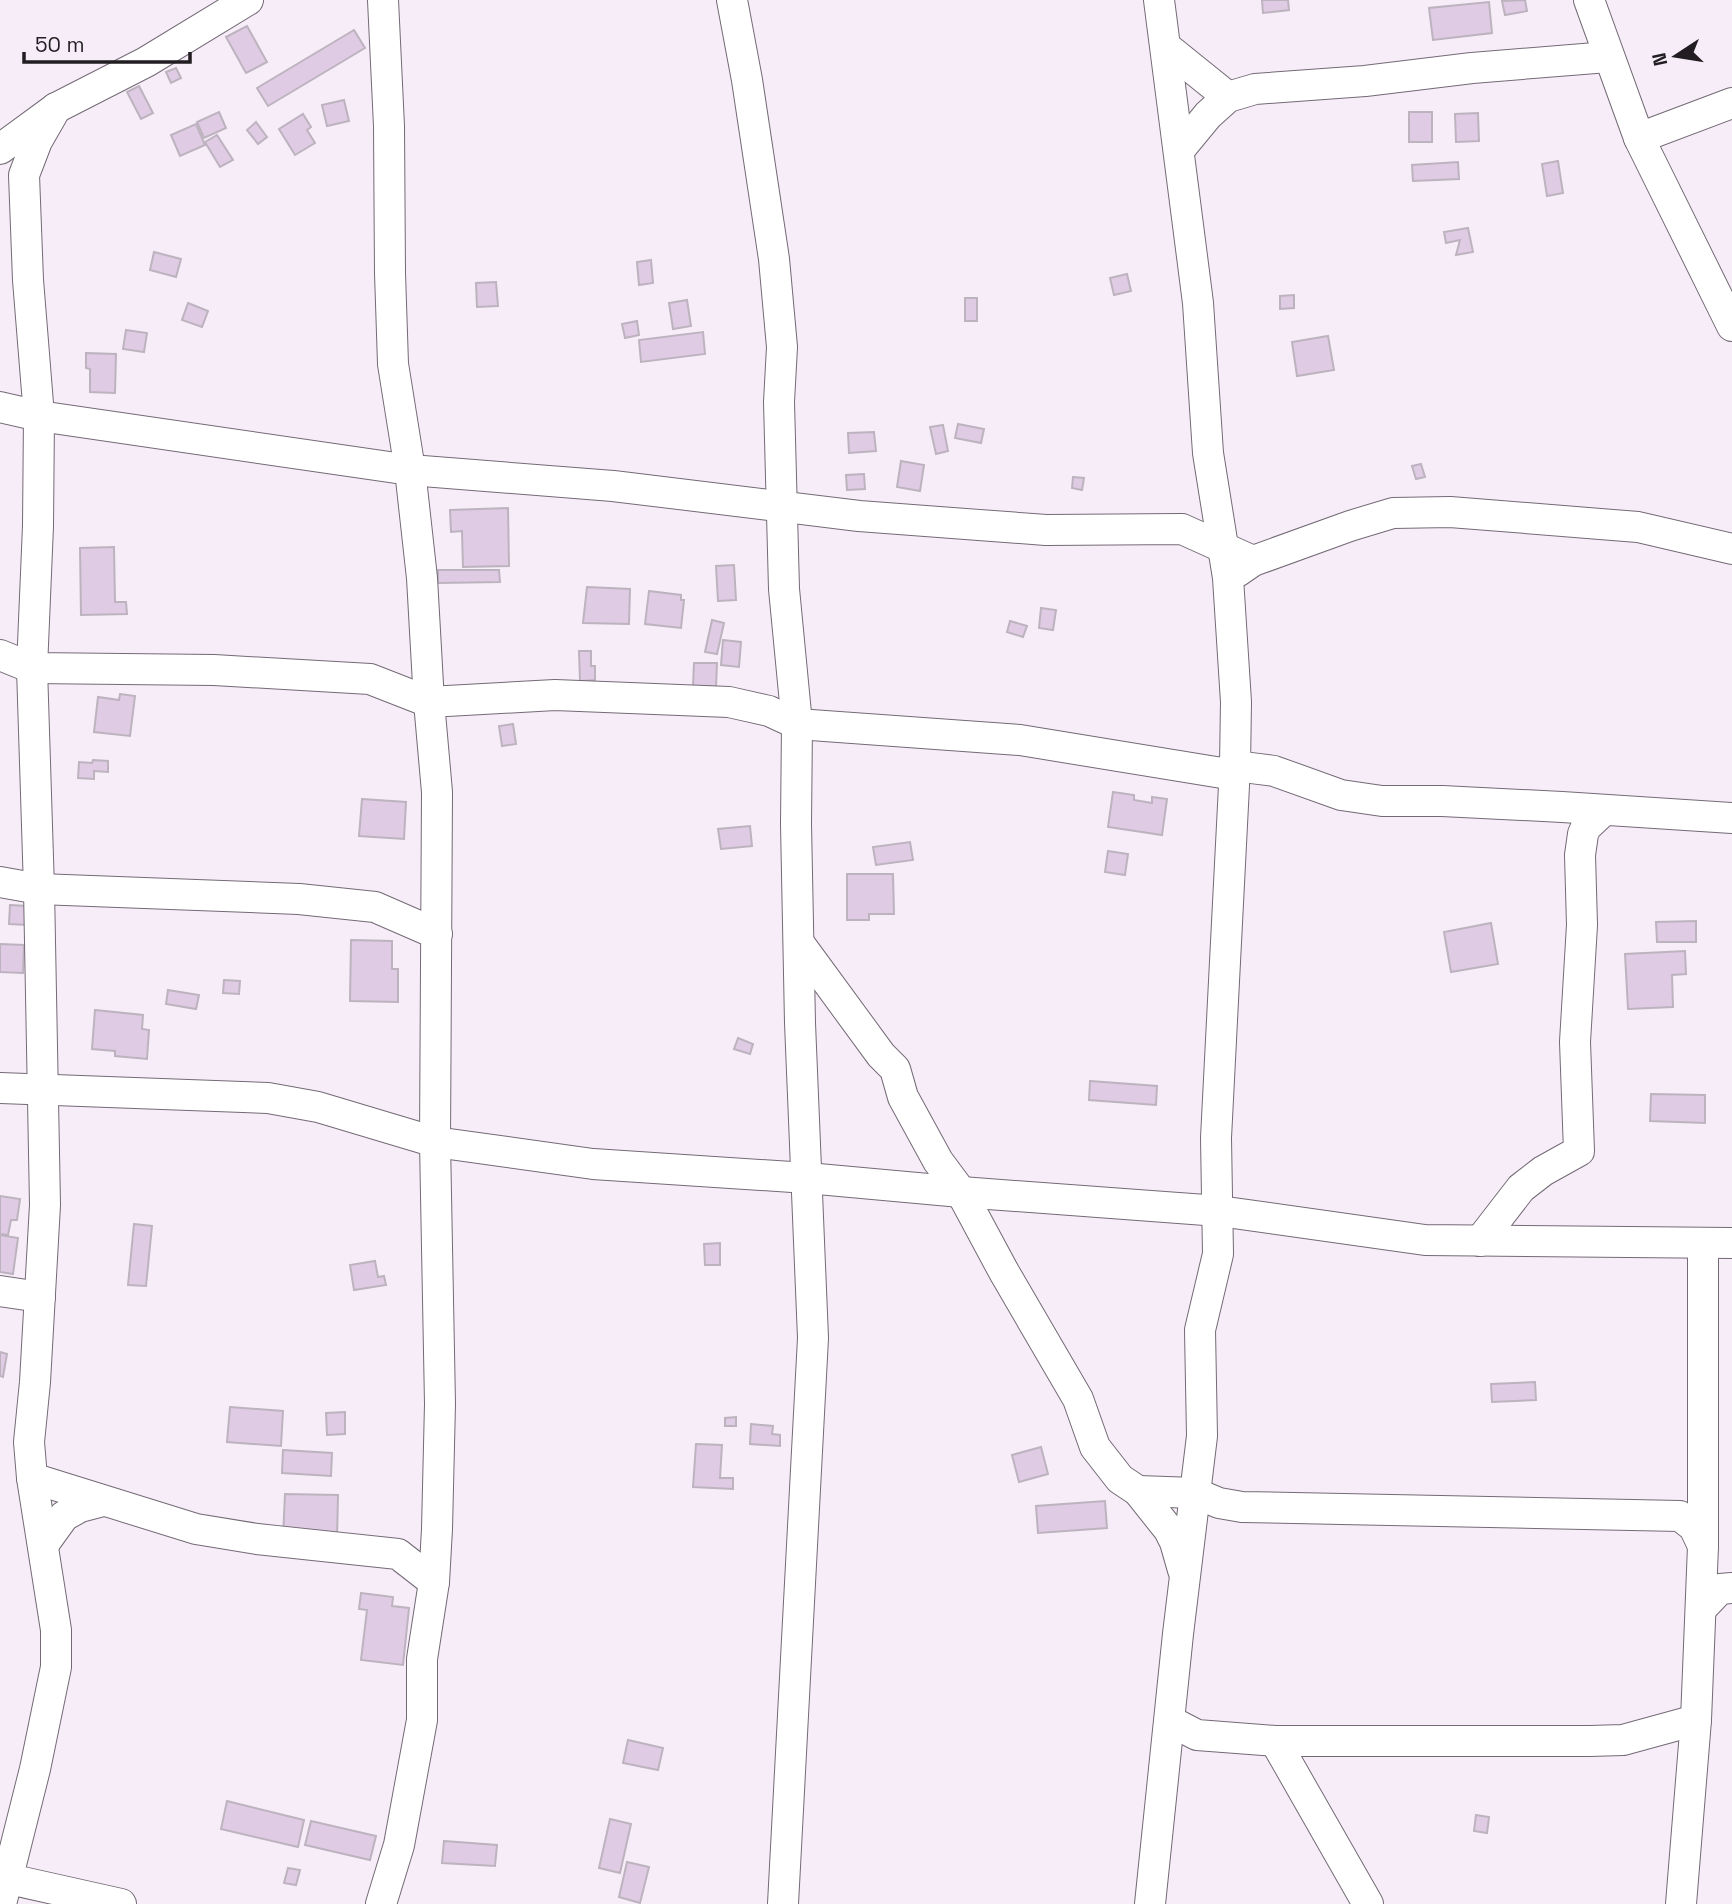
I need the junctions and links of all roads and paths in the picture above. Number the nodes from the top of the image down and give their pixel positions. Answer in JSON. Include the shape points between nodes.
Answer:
{"nodes":[{"id":1,"x":247,"y":0,"type":"edge"},
{"id":2,"x":383,"y":0,"type":"edge"},
{"id":3,"x":732,"y":0,"type":"edge"},
{"id":4,"x":1159,"y":0,"type":"edge"},
{"id":5,"x":1589,"y":0,"type":"edge"},
{"id":6,"x":215,"y":8,"type":"edge"},
{"id":7,"x":1166,"y":47,"type":"junction"},
{"id":8,"x":1608,"y":57,"type":"junction"},
{"id":9,"x":1228,"y":97,"type":"junction"},
{"id":10,"x":1732,"y":103,"type":"edge"},
{"id":11,"x":56,"y":108,"type":"junction"},
{"id":12,"x":1639,"y":138,"type":"junction"},
{"id":13,"x":0,"y":149,"type":"edge"},
{"id":14,"x":1180,"y":149,"type":"junction"},
{"id":15,"x":1732,"y":326,"type":"edge"},
{"id":16,"x":0,"y":407,"type":"edge"},
{"id":17,"x":39,"y":416,"type":"junction"},
{"id":18,"x":410,"y":470,"type":"junction"},
{"id":19,"x":780,"y":506,"type":"junction"},
{"id":20,"x":1216,"y":511,"type":"junction"},
{"id":21,"x":1182,"y":529,"type":"junction"},
{"id":22,"x":1732,"y":549,"type":"edge"},
{"id":23,"x":1226,"y":564,"type":"junction"},
{"id":24,"x":0,"y":655,"type":"edge"},
{"id":25,"x":32,"y":668,"type":"junction"},
{"id":26,"x":429,"y":702,"type":"junction"},
{"id":27,"x":797,"y":724,"type":"junction"},
{"id":28,"x":1235,"y":766,"type":"junction"},
{"id":29,"x":1274,"y":771,"type":"junction"},
{"id":30,"x":1233,"y":805,"type":"junction"},
{"id":31,"x":1603,"y":811,"type":"junction"},
{"id":32,"x":1732,"y":818,"type":"edge"},
{"id":33,"x":0,"y":882,"type":"edge"},
{"id":34,"x":40,"y":889,"type":"junction"},
{"id":35,"x":437,"y":934,"type":"junction"},
{"id":36,"x":799,"y":943,"type":"junction"},
{"id":37,"x":0,"y":1088,"type":"edge"},
{"id":38,"x":42,"y":1089,"type":"junction"},
{"id":39,"x":435,"y":1142,"type":"junction"},
{"id":40,"x":807,"y":1178,"type":"junction"},
{"id":41,"x":961,"y":1192,"type":"junction"},
{"id":42,"x":1219,"y":1211,"type":"junction"},
{"id":43,"x":1480,"y":1241,"type":"junction"},
{"id":44,"x":1717,"y":1243,"type":"edge"},
{"id":45,"x":0,"y":1292,"type":"edge"},
{"id":46,"x":40,"y":1297,"type":"junction"},
{"id":47,"x":32,"y":1478,"type":"junction"},
{"id":48,"x":1138,"y":1491,"type":"junction"},
{"id":49,"x":1195,"y":1493,"type":"junction"},
{"id":50,"x":103,"y":1501,"type":"junction"},
{"id":51,"x":438,"y":1529,"type":"junction"},
{"id":52,"x":43,"y":1545,"type":"junction"},
{"id":53,"x":1703,"y":1546,"type":"junction"},
{"id":54,"x":398,"y":1554,"type":"junction"},
{"id":55,"x":1185,"y":1577,"type":"junction"},
{"id":56,"x":434,"y":1582,"type":"junction"},
{"id":57,"x":1714,"y":1591,"type":"edge"},
{"id":58,"x":1696,"y":1720,"type":"junction"},
{"id":59,"x":1170,"y":1721,"type":"junction"},
{"id":60,"x":1198,"y":1735,"type":"junction"},
{"id":61,"x":1275,"y":1741,"type":"junction"},
{"id":62,"x":1167,"y":1760,"type":"junction"},
{"id":63,"x":3,"y":1886,"type":"edge"},
{"id":64,"x":121,"y":1904,"type":"edge"},
{"id":65,"x":381,"y":1904,"type":"edge"},
{"id":66,"x":783,"y":1904,"type":"edge"},
{"id":67,"x":1150,"y":1904,"type":"edge"},
{"id":68,"x":1368,"y":1904,"type":"edge"},
{"id":69,"x":1681,"y":1904,"type":"edge"}],
"edges":[{"from":1,"to":6,"type":"street"},
{"from":2,"to":18,"type":"street","via":[[393,364]]},
{"from":3,"to":19,"type":"street","via":[[775,271],[782,347]]},
{"from":4,"to":7,"type":"street"},
{"from":5,"to":8,"type":"street"},
{"from":6,"to":11,"type":"street","via":[[146,62]]},
{"from":7,"to":9,"type":"street"},
{"from":7,"to":14,"type":"street"},
{"from":8,"to":9,"type":"street","via":[[1255,89]]},
{"from":8,"to":12,"type":"street"},
{"from":9,"to":14,"type":"street"},
{"from":10,"to":12,"type":"street"},
{"from":11,"to":13,"type":"street"},
{"from":11,"to":17,"type":"street","via":[[24,175]]},
{"from":12,"to":15,"type":"street"},
{"from":14,"to":20,"type":"street"},
{"from":16,"to":17,"type":"street"},
{"from":17,"to":18,"type":"street"},
{"from":17,"to":25,"type":"street"},
{"from":18,"to":19,"type":"street","via":[[613,486]]},
{"from":18,"to":26,"type":"street"},
{"from":19,"to":21,"type":"street","via":[[1046,530]]},
{"from":19,"to":27,"type":"street"},
{"from":20,"to":21,"type":"street"},
{"from":20,"to":23,"type":"street"},
{"from":21,"to":23,"type":"street"},
{"from":22,"to":23,"type":"street","via":[[1638,527],[1450,512],[1394,513],[1253,561]]},
{"from":23,"to":28,"type":"street","via":[[1236,702]]},
{"from":24,"to":25,"type":"street"},
{"from":25,"to":26,"type":"street","via":[[214,670],[370,679]]},
{"from":25,"to":34,"type":"street"},
{"from":26,"to":27,"type":"street","via":[[555,695],[729,702],[769,711]]},
{"from":26,"to":35,"type":"street","via":[[437,792]]},
{"from":27,"to":28,"type":"street","via":[[1020,740],[1222,773]]},
{"from":27,"to":36,"type":"street"},
{"from":28,"to":29,"type":"street"},
{"from":28,"to":30,"type":"street"},
{"from":29,"to":30,"type":"street"},
{"from":29,"to":31,"type":"street","via":[[1342,795],[1382,801]]},
{"from":30,"to":42,"type":"street","via":[[1216,1138]]},
{"from":31,"to":32,"type":"street"},
{"from":31,"to":43,"type":"street","via":[[1586,827],[1580,855],[1582,925],[1575,1042],[1579,1151],[1521,1188]]},
{"from":33,"to":34,"type":"street"},
{"from":34,"to":35,"type":"street","via":[[375,906]]},
{"from":34,"to":38,"type":"street"},
{"from":35,"to":39,"type":"street"},
{"from":36,"to":40,"type":"street"},
{"from":36,"to":41,"type":"street","via":[[895,1069],[903,1097],[937,1161]]},
{"from":37,"to":38,"type":"street"},
{"from":38,"to":39,"type":"street","via":[[268,1098],[318,1107]]},
{"from":38,"to":46,"type":"street","via":[[45,1205]]},
{"from":39,"to":40,"type":"street","via":[[593,1164]]},
{"from":39,"to":51,"type":"street"},
{"from":40,"to":41,"type":"street"},
{"from":40,"to":66,"type":"street","via":[[813,1338]]},
{"from":41,"to":42,"type":"street"},
{"from":41,"to":48,"type":"street","via":[[1078,1399],[1095,1447],[1120,1479]]},
{"from":42,"to":43,"type":"street","via":[[1425,1240]]},
{"from":42,"to":49,"type":"street","via":[[1218,1254],[1200,1330],[1202,1426]]},
{"from":43,"to":44,"type":"street"},
{"from":44,"to":53,"type":"street"},
{"from":45,"to":46,"type":"street"},
{"from":46,"to":47,"type":"street","via":[[29,1442]]},
{"from":47,"to":50,"type":"street"},
{"from":47,"to":52,"type":"street"},
{"from":48,"to":49,"type":"street"},
{"from":48,"to":55,"type":"street","via":[[1173,1537]]},
{"from":49,"to":53,"type":"street","via":[[1242,1507],[1681,1517],[1694,1527]]},
{"from":49,"to":55,"type":"street"},
{"from":50,"to":52,"type":"street","via":[[64,1516]]},
{"from":50,"to":54,"type":"street","via":[[196,1529]]},
{"from":51,"to":54,"type":"street"},
{"from":51,"to":56,"type":"street"},
{"from":52,"to":63,"type":"street","via":[[56,1630],[56,1667],[35,1769]]},
{"from":53,"to":57,"type":"street"},
{"from":54,"to":56,"type":"street"},
{"from":55,"to":59,"type":"street"},
{"from":56,"to":65,"type":"street","via":[[422,1659],[422,1720],[399,1845]]},
{"from":57,"to":58,"type":"street"},
{"from":58,"to":61,"type":"street","via":[[1623,1740]]},
{"from":58,"to":69,"type":"street"},
{"from":59,"to":60,"type":"street"},
{"from":59,"to":62,"type":"street"},
{"from":60,"to":61,"type":"street"},
{"from":60,"to":62,"type":"street"},
{"from":61,"to":68,"type":"street"},
{"from":62,"to":67,"type":"street"},
{"from":63,"to":64,"type":"street"}]}
